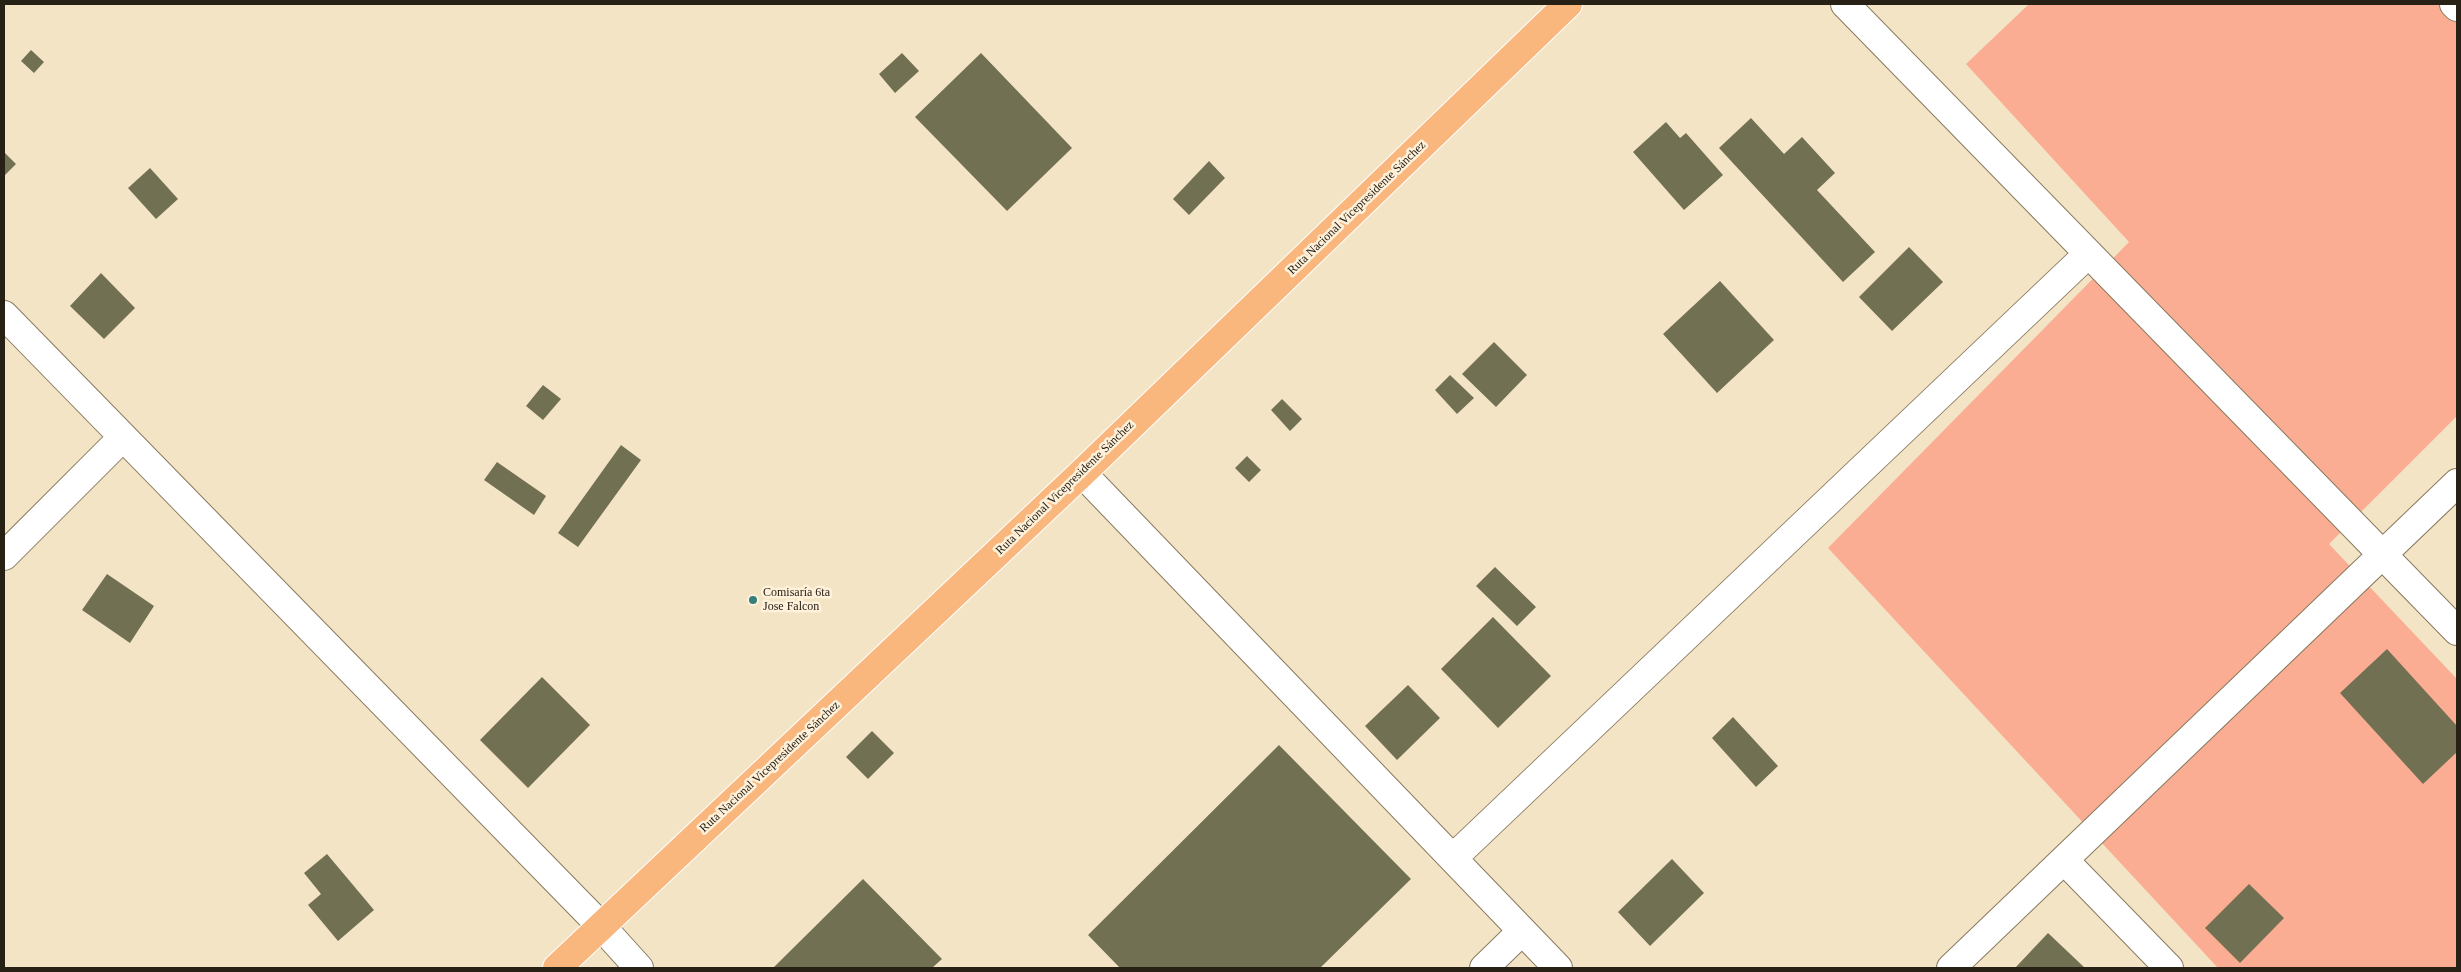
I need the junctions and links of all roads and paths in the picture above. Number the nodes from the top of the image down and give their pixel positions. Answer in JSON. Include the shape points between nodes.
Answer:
{"nodes":[{"id":1,"x":1568,"y":4,"type":"edge"},
{"id":2,"x":1845,"y":4,"type":"edge"},
{"id":3,"x":2454,"y":4,"type":"edge"},
{"id":4,"x":2457,"y":8,"type":"edge"},
{"id":5,"x":2088,"y":254,"type":"junction"},
{"id":6,"x":4,"y":315,"type":"edge"},
{"id":7,"x":123,"y":436,"type":"junction"},
{"id":8,"x":1082,"y":473,"type":"junction"},
{"id":9,"x":2457,"y":483,"type":"edge"},
{"id":10,"x":2383,"y":554,"type":"junction"},
{"id":11,"x":4,"y":556,"type":"edge"},
{"id":12,"x":2457,"y":631,"type":"edge"},
{"id":13,"x":1453,"y":858,"type":"junction"},
{"id":14,"x":2064,"y":860,"type":"junction"},
{"id":15,"x":601,"y":926,"type":"junction"},
{"id":16,"x":1522,"y":931,"type":"junction"},
{"id":17,"x":557,"y":968,"type":"edge"},
{"id":18,"x":639,"y":968,"type":"edge"},
{"id":19,"x":1484,"y":968,"type":"edge"},
{"id":20,"x":1558,"y":968,"type":"edge"},
{"id":21,"x":1951,"y":968,"type":"edge"},
{"id":22,"x":2169,"y":968,"type":"edge"}],
"edges":[{"from":1,"to":8,"type":"highway","name":"Ruta Nacional Vicepresidente Sánchez"},
{"from":2,"to":5,"type":"street"},
{"from":3,"to":4,"type":"street"},
{"from":5,"to":10,"type":"street"},
{"from":5,"to":13,"type":"street"},
{"from":6,"to":7,"type":"street"},
{"from":7,"to":11,"type":"street"},
{"from":7,"to":15,"type":"street"},
{"from":8,"to":13,"type":"street"},
{"from":8,"to":15,"type":"highway","name":"Ruta Nacional Vicepresidente Sánchez"},
{"from":9,"to":10,"type":"street"},
{"from":10,"to":12,"type":"street"},
{"from":10,"to":14,"type":"street"},
{"from":13,"to":16,"type":"street"},
{"from":14,"to":21,"type":"street"},
{"from":14,"to":22,"type":"street"},
{"from":15,"to":17,"type":"highway","name":"Ruta Nacional Vicepresidente Sánchez"},
{"from":15,"to":18,"type":"street"},
{"from":16,"to":19,"type":"street"},
{"from":16,"to":20,"type":"street"}]}
